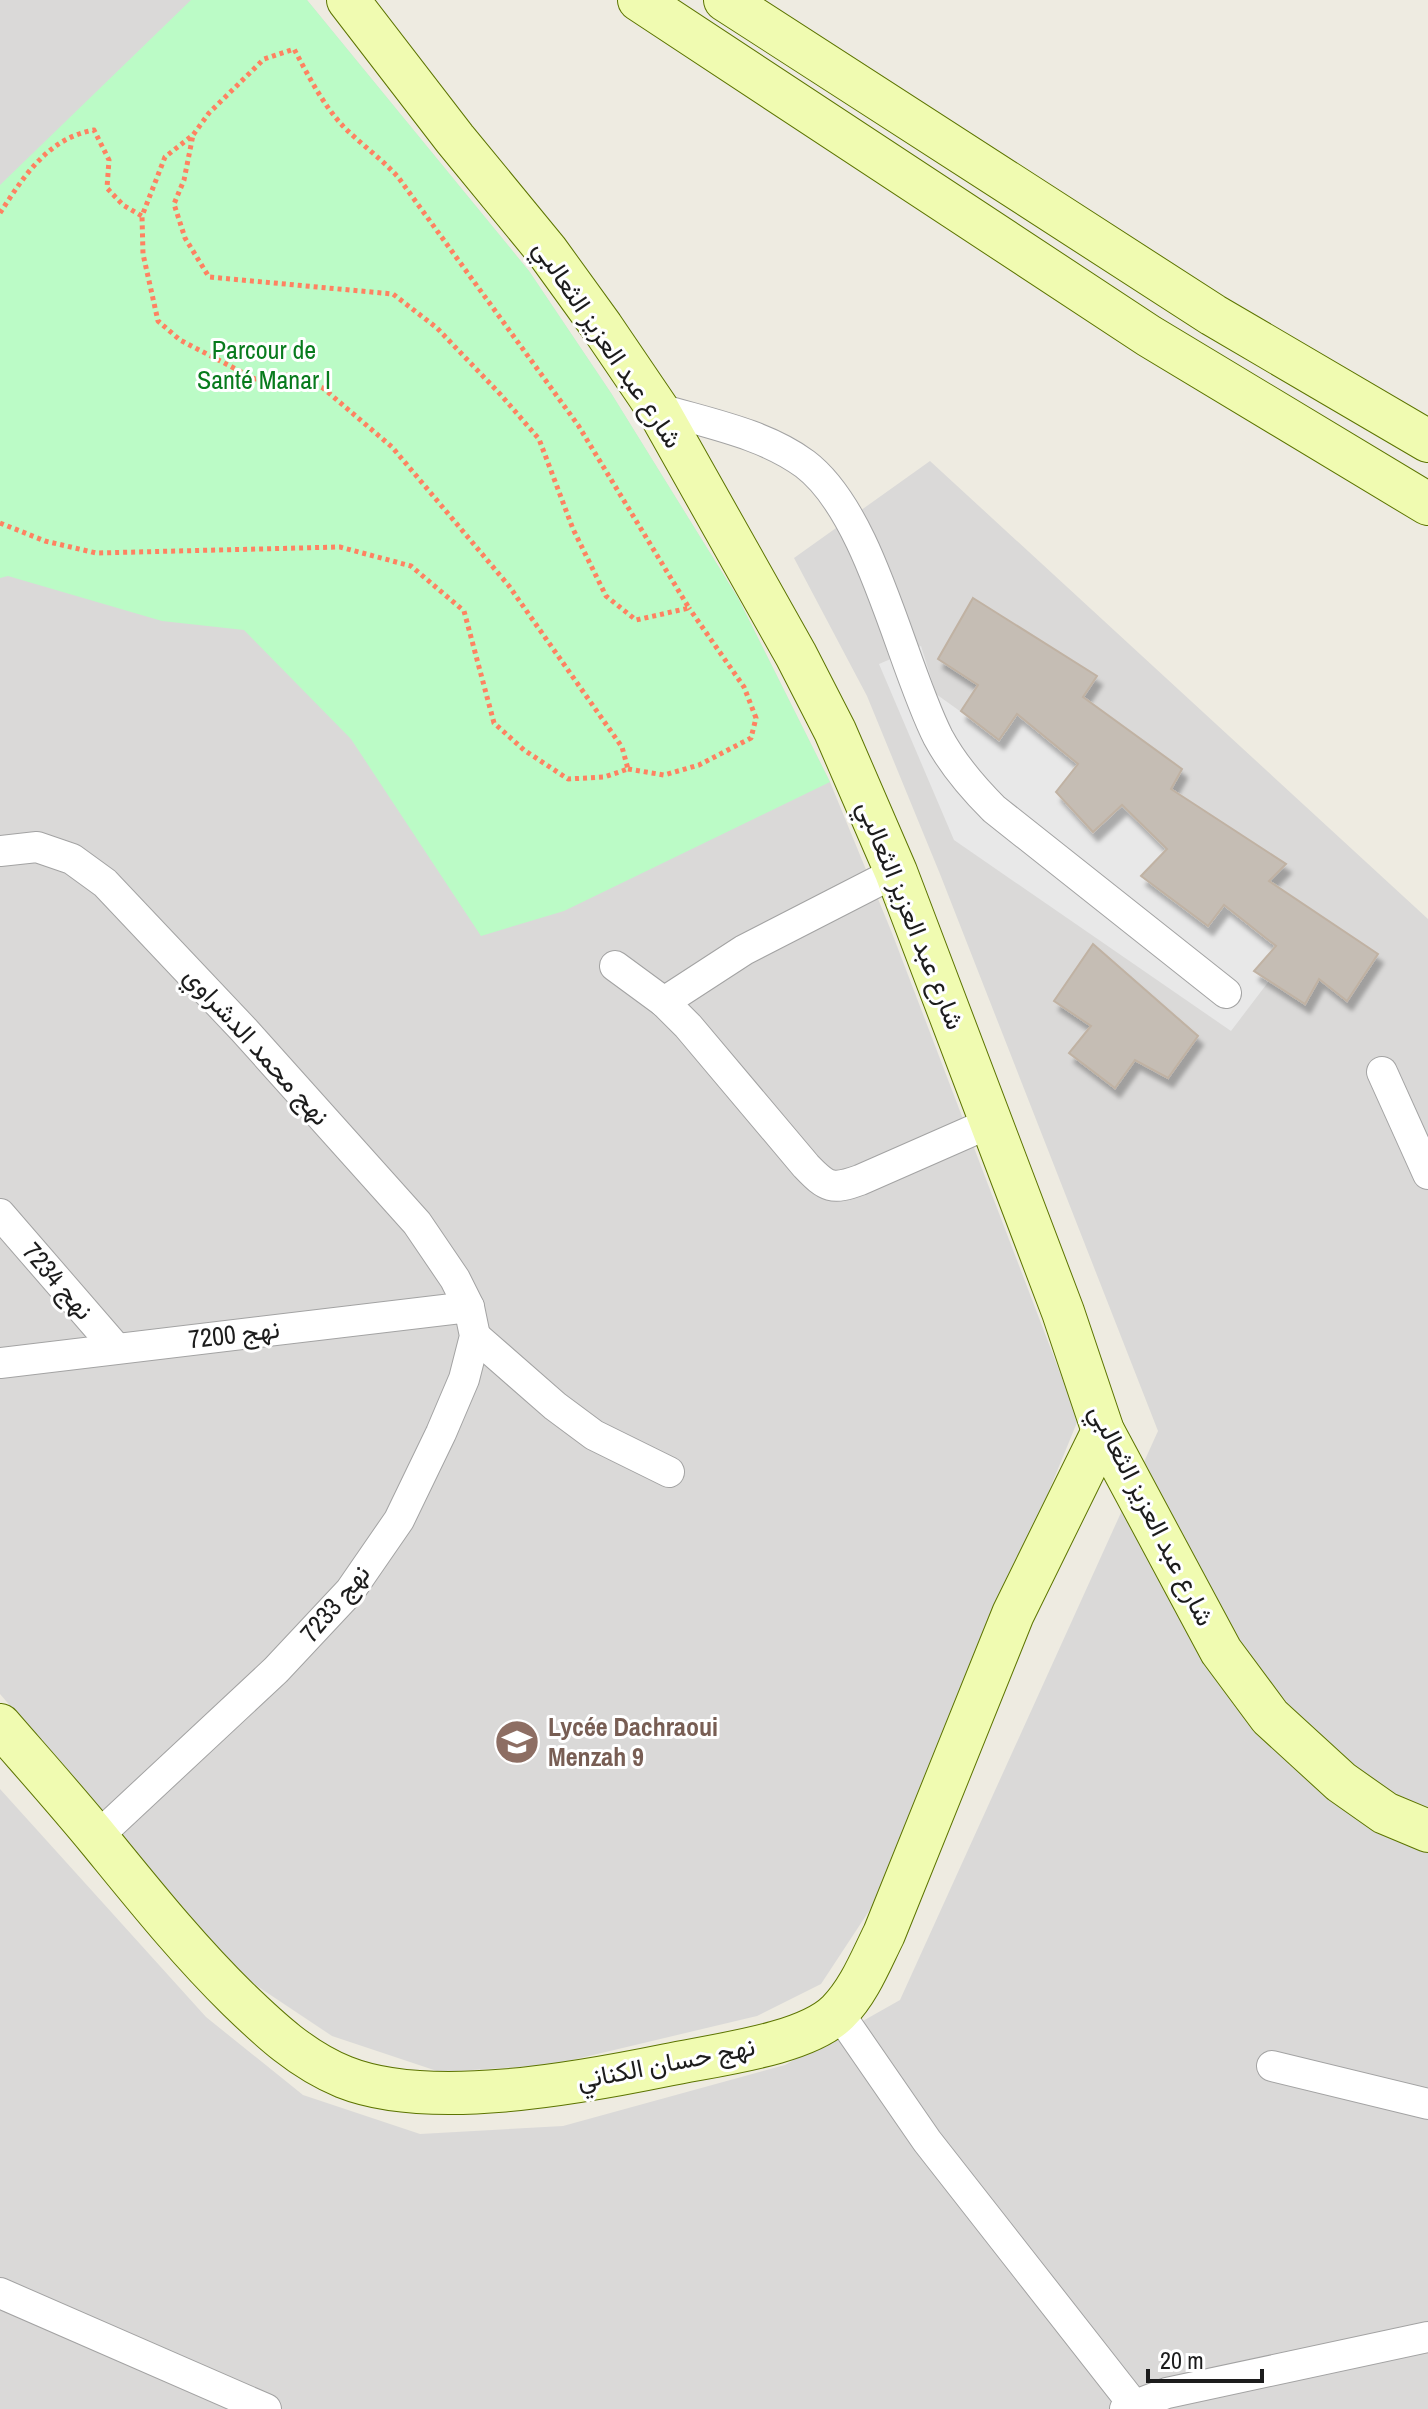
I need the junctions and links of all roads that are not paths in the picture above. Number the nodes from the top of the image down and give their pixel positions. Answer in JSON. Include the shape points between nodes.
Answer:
{"nodes":[{"id":1,"x":348,"y":0,"type":"edge"},
{"id":2,"x":639,"y":0,"type":"edge"},
{"id":3,"x":725,"y":0,"type":"edge"},
{"id":4,"x":657,"y":408,"type":"junction"},
{"id":5,"x":1428,"y":441,"type":"edge"},
{"id":6,"x":1428,"y":504,"type":"edge"},
{"id":7,"x":0,"y":851,"type":"edge"},
{"id":8,"x":896,"y":872,"type":"junction"},
{"id":9,"x":615,"y":966,"type":"dead end"},
{"id":10,"x":1226,"y":993,"type":"dead end"},
{"id":11,"x":664,"y":1002,"type":"junction"},
{"id":12,"x":1382,"y":1072,"type":"dead end"},
{"id":13,"x":992,"y":1122,"type":"junction"},
{"id":14,"x":1428,"y":1174,"type":"edge"},
{"id":15,"x":0,"y":1214,"type":"edge"},
{"id":16,"x":472,"y":1322,"type":"junction"},
{"id":17,"x":116,"y":1348,"type":"junction"},
{"id":18,"x":0,"y":1363,"type":"edge"},
{"id":19,"x":1103,"y":1431,"type":"junction"},
{"id":20,"x":669,"y":1472,"type":"dead end"},
{"id":21,"x":0,"y":1725,"type":"edge"},
{"id":22,"x":1428,"y":1831,"type":"edge"},
{"id":23,"x":97,"y":1837,"type":"junction"},
{"id":24,"x":838,"y":2012,"type":"junction"},
{"id":25,"x":1272,"y":2066,"type":"dead end"},
{"id":26,"x":1428,"y":2104,"type":"edge"},
{"id":27,"x":0,"y":2293,"type":"edge"},
{"id":28,"x":1428,"y":2337,"type":"edge"},
{"id":29,"x":1133,"y":2408,"type":"edge"},
{"id":30,"x":266,"y":2409,"type":"edge"}],
"edges":[{"from":1,"to":4,"type":"street","name":"شارع عبد العزيز الثعالبي","via":[[547,251]]},
{"from":2,"to":6,"type":"street","via":[[1149,336]]},
{"from":3,"to":5,"type":"street","via":[[1213,315]]},
{"from":4,"to":8,"type":"street","name":"شارع عبد العزيز الثعالبي","via":[[796,655]]},
{"from":4,"to":10,"type":"street","via":[[788,453],[824,483],[863,547],[938,736],[969,785]]},
{"from":7,"to":16,"type":"street","name":"نهج محمد الدشراوي","via":[[37,847],[72,859],[105,883],[417,1223],[455,1279]]},
{"from":8,"to":11,"type":"street","via":[[744,950]]},
{"from":8,"to":13,"type":"street","name":"شارع عبد العزيز الثعالبي"},
{"from":9,"to":11,"type":"street"},
{"from":11,"to":13,"type":"street","via":[[829,1186],[860,1180]]},
{"from":12,"to":14,"type":"street"},
{"from":13,"to":19,"type":"street","name":"شارع عبد العزيز الثعالبي"},
{"from":15,"to":17,"type":"street","name":"نهج 7234"},
{"from":16,"to":17,"type":"street","name":"نهج 7200"},
{"from":16,"to":20,"type":"street","via":[[555,1406],[594,1435]]},
{"from":16,"to":23,"type":"street","name":"نهج 7233","via":[[464,1379],[429,1458],[399,1520],[350,1591],[276,1670]]},
{"from":17,"to":18,"type":"street","name":"نهج 7200"},
{"from":19,"to":22,"type":"street","name":"شارع عبد العزيز الثعالبي","via":[[1221,1651],[1270,1717],[1341,1782],[1385,1813]]},
{"from":19,"to":24,"type":"street","name":"نهج حسان الكناني","via":[[1013,1614],[884,1934]]},
{"from":21,"to":23,"type":"street","name":"نهج حسان الكناني"},
{"from":23,"to":24,"type":"street","name":"نهج حسان الكناني","via":[[163,1921],[267,2027],[309,2060],[346,2078],[438,2092],[534,2088],[757,2046],[808,2033]]},
{"from":24,"to":29,"type":"street","via":[[927,2141]]},
{"from":25,"to":26,"type":"street"},
{"from":27,"to":30,"type":"street"},
{"from":28,"to":29,"type":"street","via":[[1167,2393]]}]}
